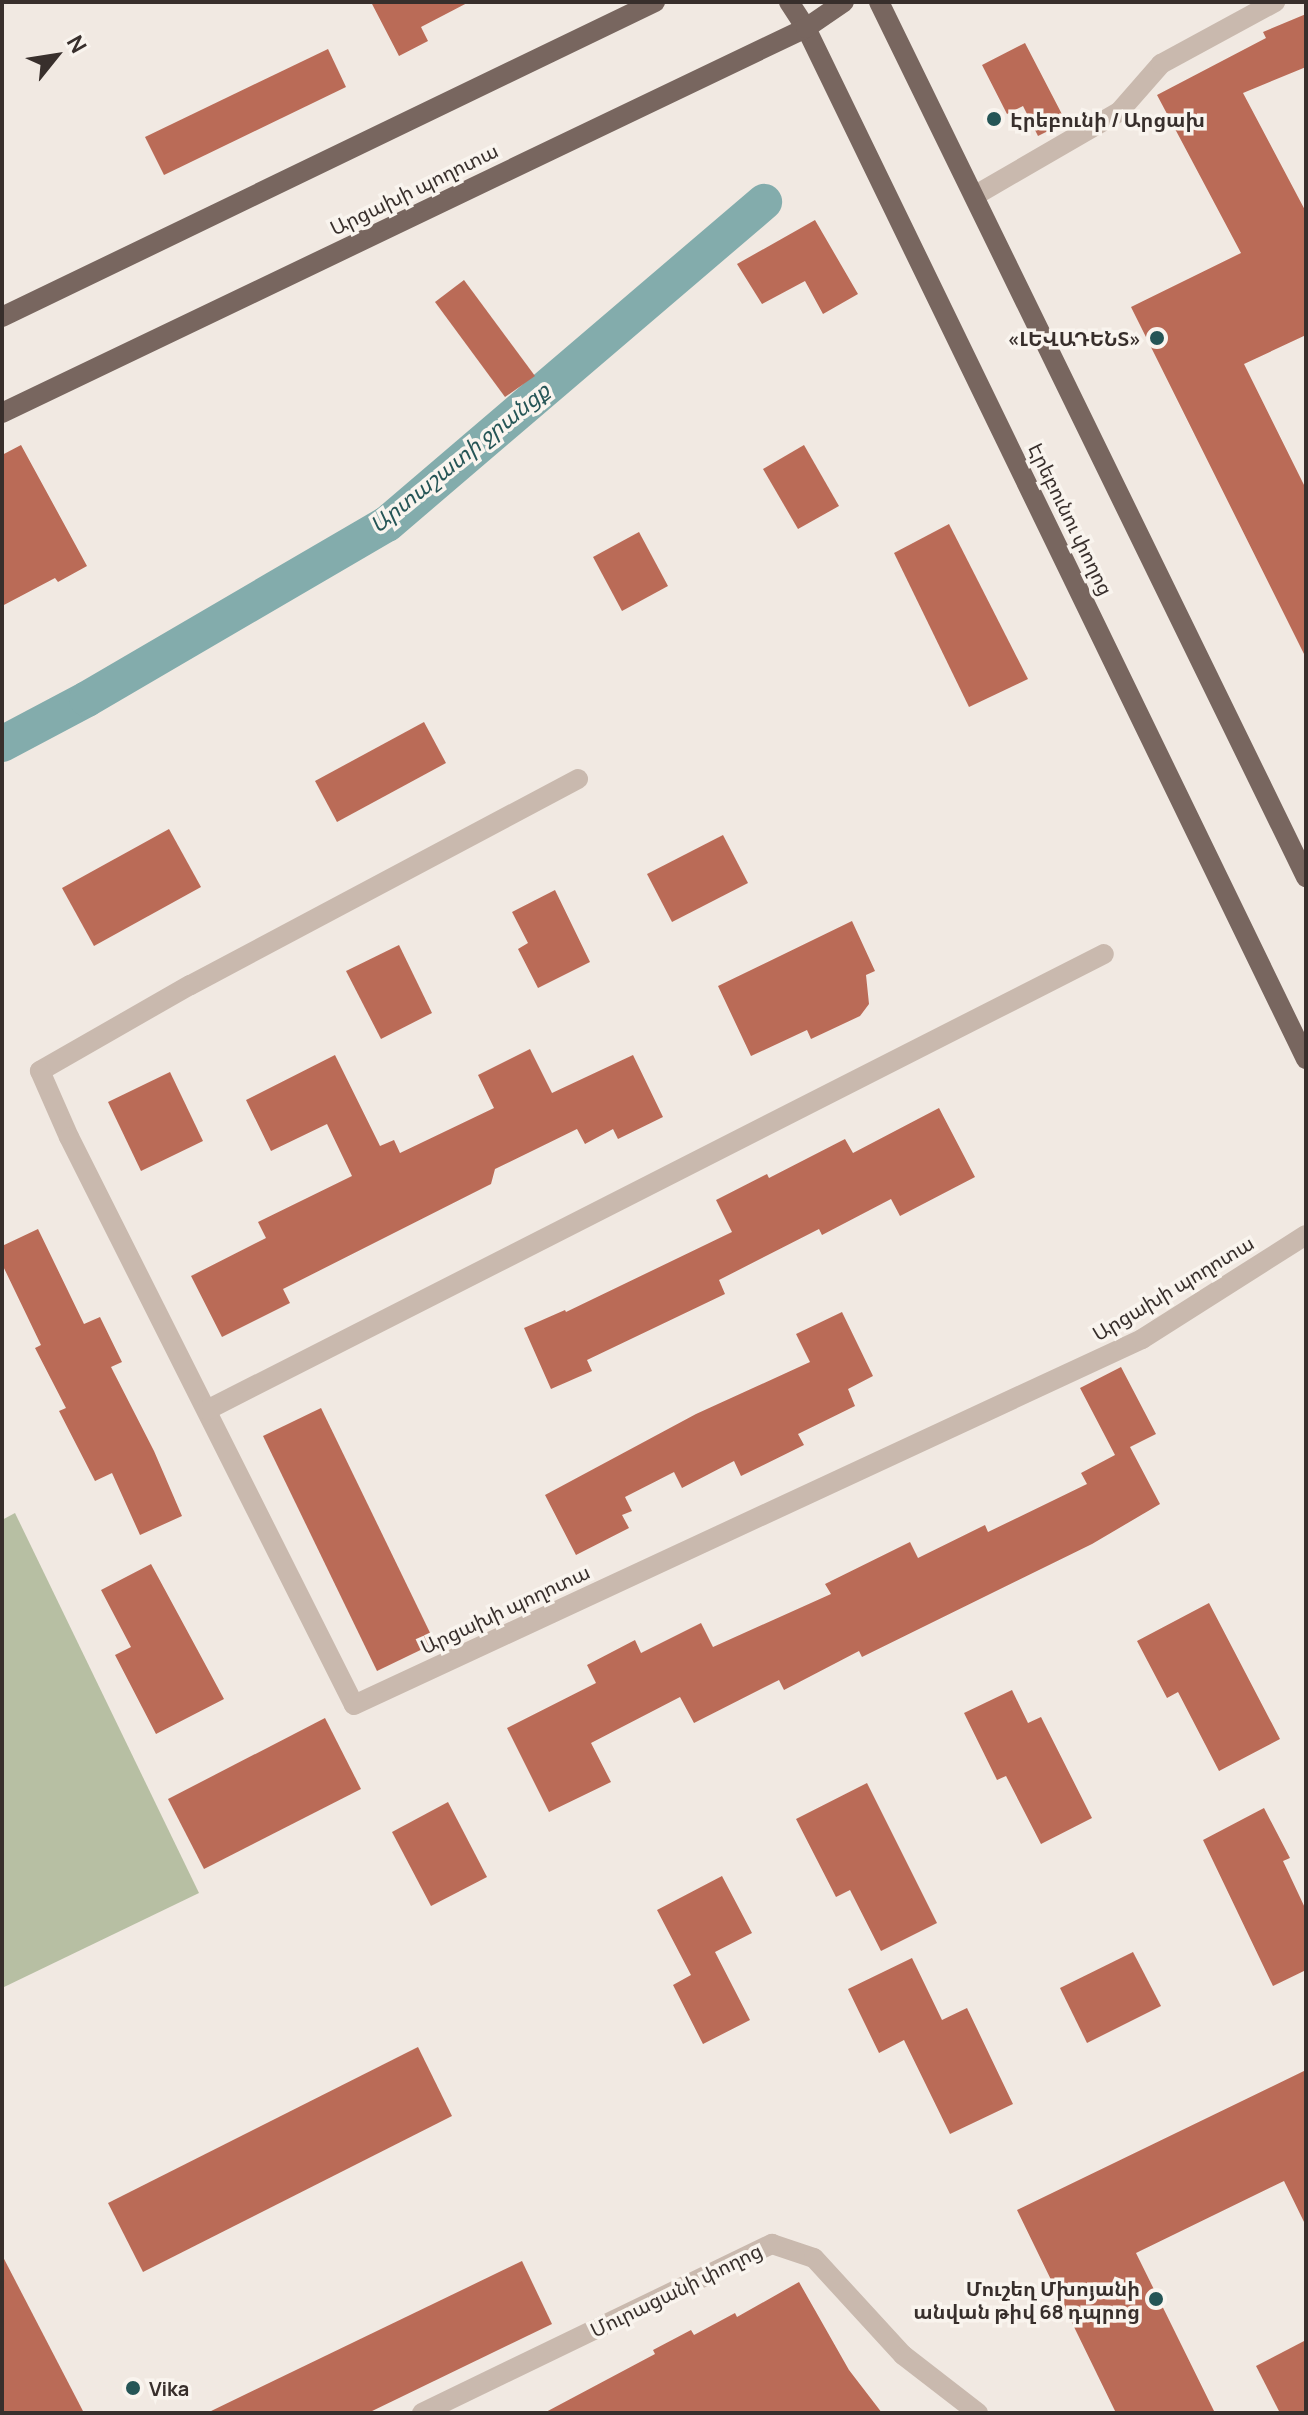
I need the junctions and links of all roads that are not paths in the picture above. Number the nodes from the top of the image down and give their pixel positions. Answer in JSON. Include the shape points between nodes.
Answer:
{"nodes":[{"id":1,"x":655,"y":2,"type":"edge"},
{"id":2,"x":789,"y":2,"type":"edge"},
{"id":3,"x":844,"y":2,"type":"edge"},
{"id":4,"x":879,"y":2,"type":"edge"},
{"id":5,"x":1275,"y":2,"type":"edge"},
{"id":6,"x":806,"y":28,"type":"junction"},
{"id":7,"x":974,"y":196,"type":"junction"},
{"id":8,"x":2,"y":317,"type":"edge"},
{"id":9,"x":2,"y":413,"type":"edge"},
{"id":10,"x":578,"y":779,"type":"dead end"},
{"id":11,"x":1306,"y":877,"type":"edge"},
{"id":12,"x":1104,"y":954,"type":"dead end"},
{"id":13,"x":1306,"y":1059,"type":"edge"},
{"id":14,"x":1306,"y":1235,"type":"edge"},
{"id":15,"x":207,"y":1410,"type":"junction"},
{"id":16,"x":422,"y":2413,"type":"edge"},
{"id":17,"x":978,"y":2413,"type":"edge"}],
"edges":[{"from":1,"to":8,"type":"main road"},
{"from":2,"to":6,"type":"main road","name":"Էրեբունու փողոց"},
{"from":3,"to":6,"type":"main road","name":"Արցախի պողոտա"},
{"from":4,"to":7,"type":"main road"},
{"from":5,"to":7,"type":"street","via":[[1161,64],[1119,112]]},
{"from":6,"to":9,"type":"main road","name":"Արցախի պողոտա"},
{"from":6,"to":13,"type":"main road","name":"Էրեբունու փողոց"},
{"from":7,"to":11,"type":"main road"},
{"from":10,"to":15,"type":"street","name":"Արցախի պողոտա","via":[[190,985],[40,1071]]},
{"from":12,"to":15,"type":"street"},
{"from":14,"to":15,"type":"street","name":"Արցախի պողոտա","via":[[1142,1339],[354,1705]]},
{"from":16,"to":17,"type":"street","name":"Մուրացանի փողոց","via":[[772,2244],[814,2258],[903,2355]]}]}
